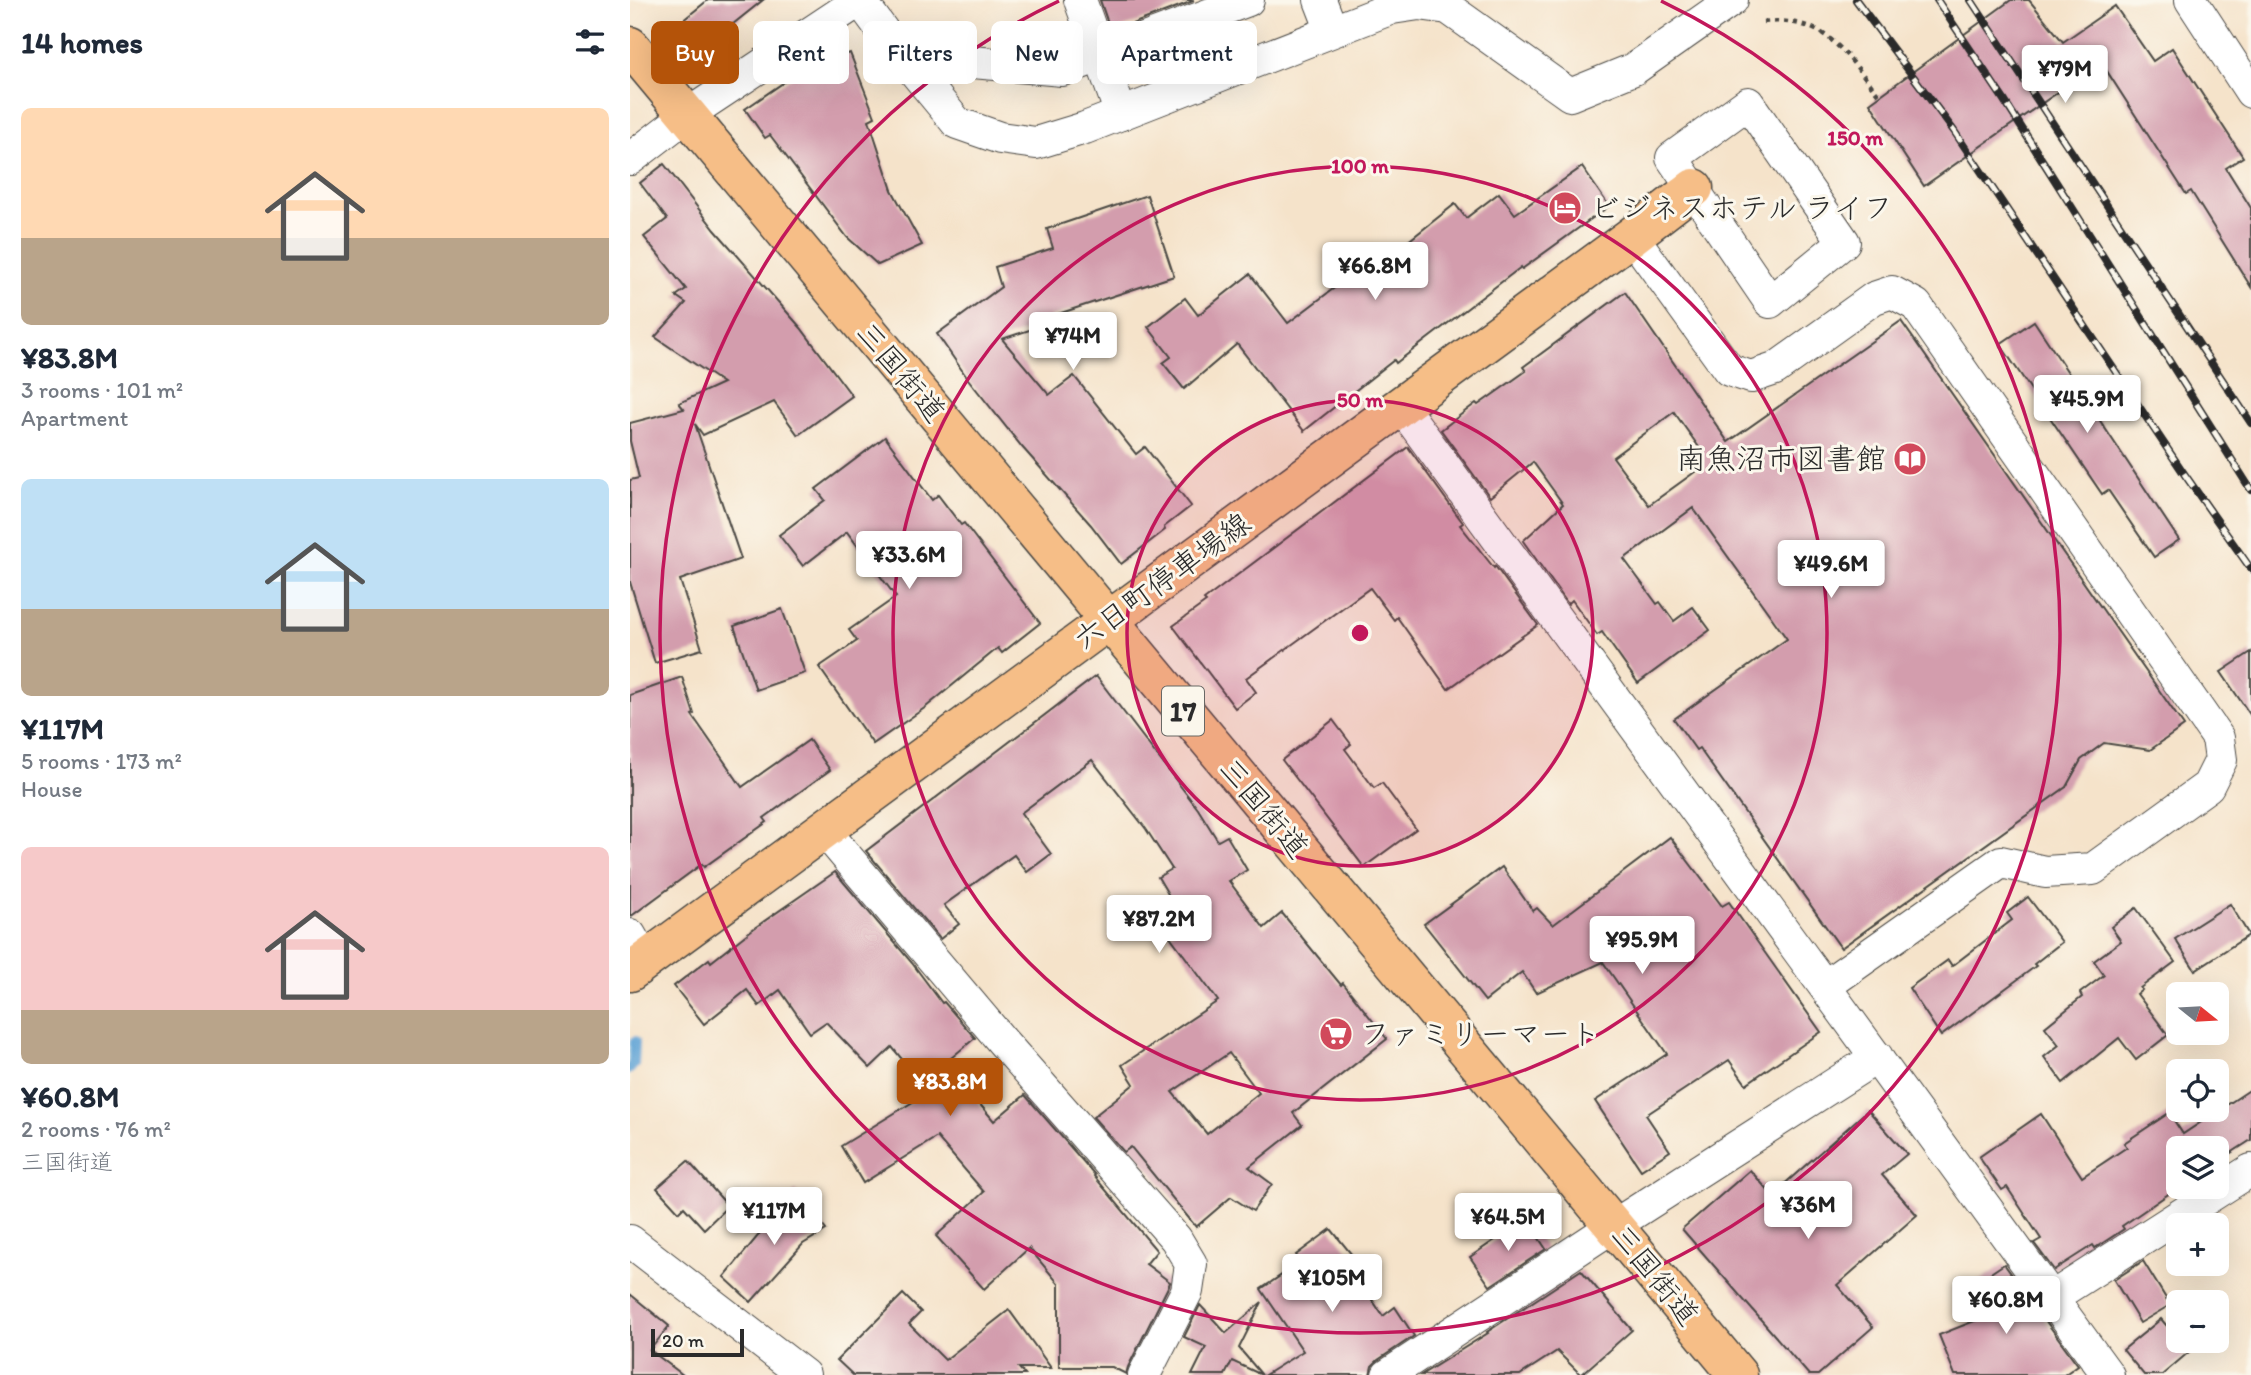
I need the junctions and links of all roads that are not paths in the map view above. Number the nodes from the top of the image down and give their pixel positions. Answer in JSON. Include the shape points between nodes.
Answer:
{"nodes":[{"id":1,"x":860,"y":0,"type":"edge"},
{"id":2,"x":1080,"y":0,"type":"edge"},
{"id":3,"x":1248,"y":0,"type":"edge"},
{"id":4,"x":1320,"y":0,"type":"edge"},
{"id":5,"x":1732,"y":0,"type":"edge"},
{"id":6,"x":2191,"y":0,"type":"edge"},
{"id":7,"x":875,"y":21,"type":"edge"},
{"id":8,"x":1193,"y":21,"type":"edge"},
{"id":9,"x":1332,"y":31,"type":"junction"},
{"id":10,"x":630,"y":46,"type":"edge"},
{"id":11,"x":1097,"y":51,"type":"edge"},
{"id":12,"x":1097,"y":58,"type":"edge"},
{"id":13,"x":977,"y":62,"type":"edge"},
{"id":14,"x":924,"y":84,"type":"edge"},
{"id":15,"x":1109,"y":84,"type":"edge"},
{"id":16,"x":2251,"y":92,"type":"edge"},
{"id":17,"x":1121,"y":114,"type":"junction"},
{"id":18,"x":687,"y":115,"type":"junction"},
{"id":19,"x":630,"y":159,"type":"edge"},
{"id":20,"x":1694,"y":188,"type":"junction"},
{"id":21,"x":1632,"y":236,"type":"junction"},
{"id":22,"x":1401,"y":407,"type":"junction"},
{"id":23,"x":1107,"y":621,"type":"junction"},
{"id":24,"x":824,"y":830,"type":"junction"},
{"id":25,"x":635,"y":956,"type":"edge"},
{"id":26,"x":1825,"y":986,"type":"junction"},
{"id":27,"x":1877,"y":1057,"type":"junction"},
{"id":28,"x":2251,"y":1170,"type":"edge"},
{"id":29,"x":1615,"y":1225,"type":"junction"},
{"id":30,"x":630,"y":1241,"type":"edge"},
{"id":31,"x":2051,"y":1297,"type":"junction"},
{"id":32,"x":804,"y":1375,"type":"edge"},
{"id":33,"x":1144,"y":1375,"type":"edge"},
{"id":34,"x":1388,"y":1375,"type":"edge"},
{"id":35,"x":1738,"y":1375,"type":"edge"},
{"id":36,"x":2108,"y":1375,"type":"edge"}],
"edges":[{"from":1,"to":7,"type":"street"},
{"from":1,"to":18,"type":"street"},
{"from":2,"to":11,"type":"street"},
{"from":3,"to":8,"type":"street"},
{"from":4,"to":9,"type":"street"},
{"from":5,"to":9,"type":"street","via":[[1634,69],[1570,95],[1448,8],[1419,4],[1392,8]]},
{"from":6,"to":16,"type":"street"},
{"from":9,"to":17,"type":"street"},
{"from":10,"to":18,"type":"main road","name":"三国街道","number":"17"},
{"from":12,"to":13,"type":"street","via":[[1062,70]]},
{"from":14,"to":17,"type":"street","via":[[957,123],[1000,138],[1036,143]]},
{"from":15,"to":17,"type":"street"},
{"from":18,"to":19,"type":"street"},
{"from":18,"to":23,"type":"main road","name":"三国街道","number":"17"},
{"from":20,"to":20,"type":"street","via":[[1672,158],[1748,103],[1844,242],[1770,302]]},
{"from":20,"to":21,"type":"main road","name":"六日町停車場線"},
{"from":21,"to":22,"type":"main road","name":"六日町停車場線"},
{"from":21,"to":26,"type":"street","via":[[1729,370],[1751,377],[1775,369],[1874,298],[1892,292],[1916,305],[2218,738],[2221,760],[2208,786],[2093,869],[2045,872],[2001,862]]},
{"from":22,"to":23,"type":"main road","name":"六日町停車場線"},
{"from":22,"to":26,"type":"street"},
{"from":23,"to":24,"type":"main road","name":"六日町停車場線"},
{"from":23,"to":29,"type":"main road","name":"三国街道","number":"17"},
{"from":24,"to":25,"type":"main road","name":"六日町停車場線"},
{"from":24,"to":33,"type":"street","via":[[1176,1239],[1191,1264],[1187,1291]]},
{"from":26,"to":27,"type":"street"},
{"from":27,"to":29,"type":"street"},
{"from":27,"to":31,"type":"street"},
{"from":28,"to":31,"type":"street"},
{"from":29,"to":34,"type":"street"},
{"from":29,"to":35,"type":"main road","name":"三国街道","number":"17"},
{"from":30,"to":32,"type":"street"},
{"from":31,"to":36,"type":"street"}]}
